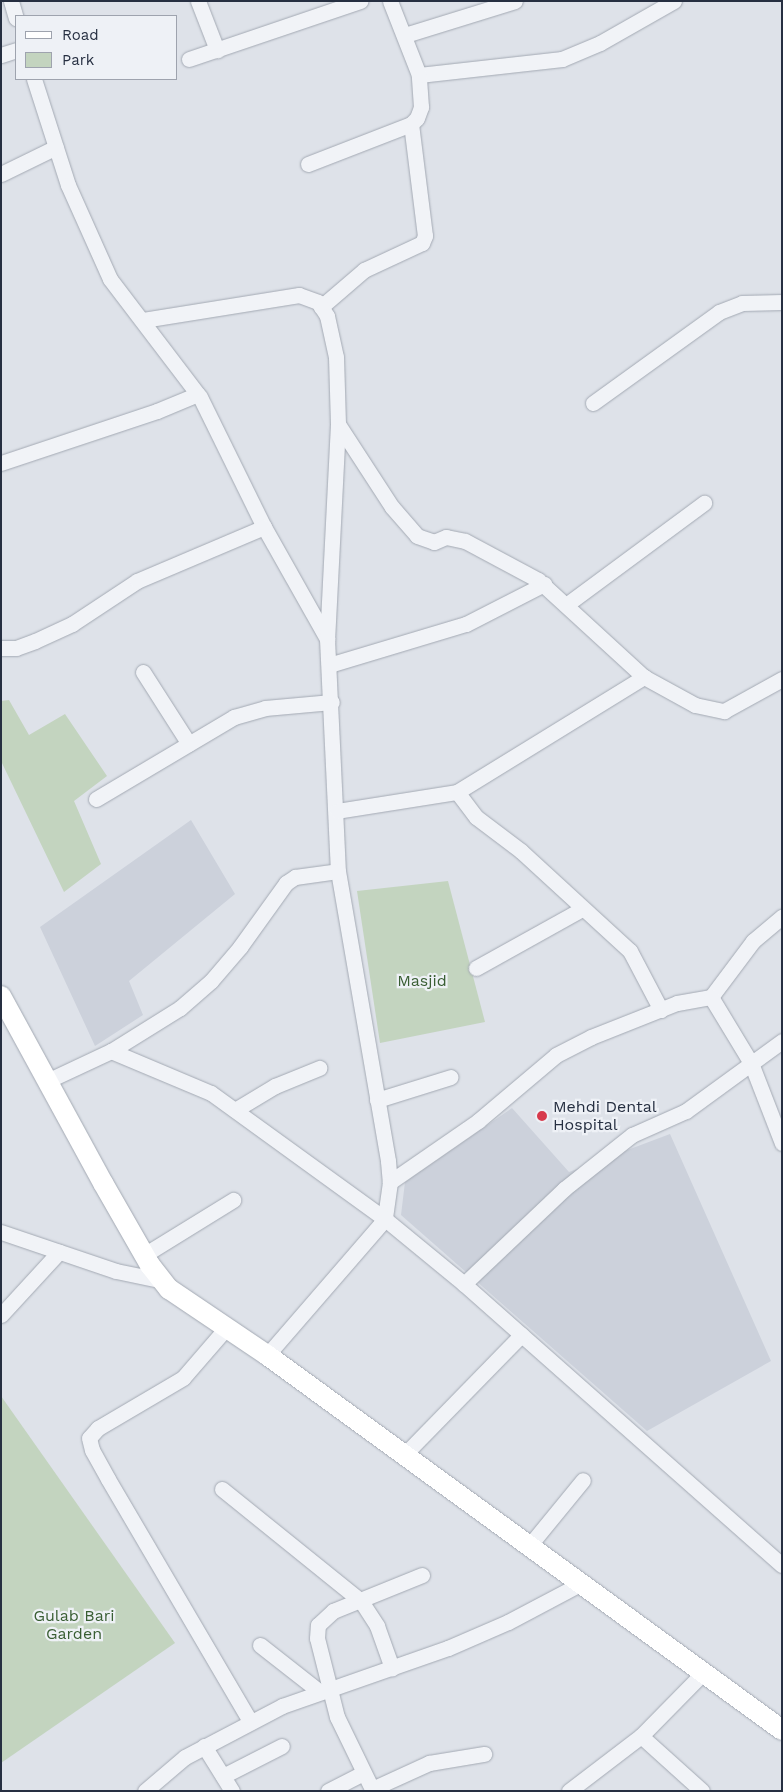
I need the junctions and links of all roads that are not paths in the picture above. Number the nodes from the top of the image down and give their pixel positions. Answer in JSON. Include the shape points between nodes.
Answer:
{"nodes":[{"id":1,"x":11,"y":1,"type":"edge"},
{"id":2,"x":198,"y":1,"type":"edge"},
{"id":3,"x":360,"y":1,"type":"edge"},
{"id":4,"x":390,"y":1,"type":"edge"},
{"id":5,"x":515,"y":1,"type":"edge"},
{"id":6,"x":674,"y":1,"type":"edge"},
{"id":7,"x":15,"y":15,"type":"edge"},
{"id":8,"x":405,"y":35,"type":"junction"},
{"id":9,"x":15,"y":50,"type":"edge"},
{"id":10,"x":217,"y":50,"type":"junction"},
{"id":11,"x":1,"y":55,"type":"edge"},
{"id":12,"x":189,"y":60,"type":"dead end"},
{"id":13,"x":419,"y":75,"type":"junction"},
{"id":14,"x":34,"y":80,"type":"edge"},
{"id":15,"x":411,"y":124,"type":"junction"},
{"id":16,"x":56,"y":147,"type":"junction"},
{"id":17,"x":308,"y":164,"type":"dead end"},
{"id":18,"x":1,"y":174,"type":"edge"},
{"id":19,"x":782,"y":302,"type":"edge"},
{"id":20,"x":321,"y":307,"type":"junction"},
{"id":21,"x":143,"y":320,"type":"junction"},
{"id":22,"x":198,"y":394,"type":"junction"},
{"id":23,"x":593,"y":403,"type":"dead end"},
{"id":24,"x":338,"y":424,"type":"junction"},
{"id":25,"x":1,"y":463,"type":"edge"},
{"id":26,"x":704,"y":504,"type":"dead end"},
{"id":27,"x":264,"y":527,"type":"junction"},
{"id":28,"x":544,"y":584,"type":"junction"},
{"id":29,"x":566,"y":605,"type":"junction"},
{"id":30,"x":327,"y":639,"type":"junction"},
{"id":31,"x":1,"y":648,"type":"edge"},
{"id":32,"x":328,"y":666,"type":"junction"},
{"id":33,"x":143,"y":672,"type":"dead end"},
{"id":34,"x":644,"y":677,"type":"junction"},
{"id":35,"x":782,"y":679,"type":"edge"},
{"id":36,"x":332,"y":702,"type":"junction"},
{"id":37,"x":189,"y":744,"type":"junction"},
{"id":38,"x":457,"y":792,"type":"junction"},
{"id":39,"x":96,"y":799,"type":"dead end"},
{"id":40,"x":337,"y":811,"type":"junction"},
{"id":41,"x":338,"y":871,"type":"junction"},
{"id":42,"x":582,"y":909,"type":"junction"},
{"id":43,"x":782,"y":917,"type":"edge"},
{"id":44,"x":476,"y":968,"type":"dead end"},
{"id":45,"x":712,"y":997,"type":"junction"},
{"id":46,"x":3,"y":1001,"type":"edge"},
{"id":47,"x":661,"y":1010,"type":"junction"},
{"id":48,"x":782,"y":1041,"type":"edge"},
{"id":49,"x":111,"y":1051,"type":"junction"},
{"id":50,"x":751,"y":1063,"type":"junction"},
{"id":51,"x":319,"y":1068,"type":"dead end"},
{"id":52,"x":451,"y":1077,"type":"dead end"},
{"id":53,"x":47,"y":1081,"type":"junction"},
{"id":54,"x":377,"y":1100,"type":"junction"},
{"id":55,"x":235,"y":1110,"type":"junction"},
{"id":56,"x":782,"y":1143,"type":"edge"},
{"id":57,"x":390,"y":1182,"type":"junction"},
{"id":58,"x":234,"y":1200,"type":"dead end"},
{"id":59,"x":385,"y":1219,"type":"junction"},
{"id":60,"x":1,"y":1232,"type":"edge"},
{"id":61,"x":59,"y":1252,"type":"junction"},
{"id":62,"x":144,"y":1255,"type":"junction"},
{"id":63,"x":160,"y":1280,"type":"junction"},
{"id":64,"x":464,"y":1284,"type":"junction"},
{"id":65,"x":1,"y":1315,"type":"edge"},
{"id":66,"x":227,"y":1327,"type":"junction"},
{"id":67,"x":521,"y":1335,"type":"junction"},
{"id":68,"x":267,"y":1355,"type":"junction"},
{"id":69,"x":404,"y":1455,"type":"junction"},
{"id":70,"x":583,"y":1480,"type":"dead end"},
{"id":71,"x":222,"y":1489,"type":"dead end"},
{"id":72,"x":528,"y":1546,"type":"junction"},
{"id":73,"x":782,"y":1565,"type":"edge"},
{"id":74,"x":422,"y":1575,"type":"dead end"},
{"id":75,"x":580,"y":1584,"type":"junction"},
{"id":76,"x":361,"y":1601,"type":"junction"},
{"id":77,"x":260,"y":1645,"type":"dead end"},
{"id":78,"x":392,"y":1668,"type":"junction"},
{"id":79,"x":703,"y":1674,"type":"junction"},
{"id":80,"x":324,"y":1690,"type":"junction"},
{"id":81,"x":250,"y":1721,"type":"junction"},
{"id":82,"x":782,"y":1730,"type":"edge"},
{"id":83,"x":641,"y":1736,"type":"junction"},
{"id":84,"x":204,"y":1746,"type":"junction"},
{"id":85,"x":282,"y":1746,"type":"dead end"},
{"id":86,"x":484,"y":1754,"type":"dead end"},
{"id":87,"x":363,"y":1773,"type":"junction"},
{"id":88,"x":223,"y":1776,"type":"junction"},
{"id":89,"x":372,"y":1790,"type":"edge"},
{"id":90,"x":146,"y":1791,"type":"edge"},
{"id":91,"x":232,"y":1791,"type":"edge"},
{"id":92,"x":328,"y":1791,"type":"edge"},
{"id":93,"x":569,"y":1791,"type":"edge"},
{"id":94,"x":702,"y":1791,"type":"edge"}],
"edges":[{"from":1,"to":7,"type":"street"},
{"from":2,"to":10,"type":"street"},
{"from":3,"to":10,"type":"street"},
{"from":4,"to":8,"type":"street"},
{"from":5,"to":8,"type":"street"},
{"from":6,"to":13,"type":"street","via":[[600,43],[562,59]]},
{"from":8,"to":13,"type":"street"},
{"from":9,"to":11,"type":"street"},
{"from":10,"to":12,"type":"street"},
{"from":13,"to":15,"type":"street","via":[[421,107]]},
{"from":14,"to":16,"type":"street"},
{"from":15,"to":17,"type":"street"},
{"from":15,"to":20,"type":"street","via":[[425,236],[422,243],[364,270]]},
{"from":16,"to":18,"type":"street"},
{"from":16,"to":21,"type":"street","via":[[68,185],[110,278]]},
{"from":19,"to":23,"type":"street","via":[[742,303],[719,312]]},
{"from":20,"to":21,"type":"street","via":[[309,297],[299,295]]},
{"from":20,"to":24,"type":"street","via":[[333,333]]},
{"from":21,"to":22,"type":"street"},
{"from":22,"to":25,"type":"street","via":[[157,412]]},
{"from":22,"to":27,"type":"street"},
{"from":24,"to":28,"type":"street","via":[[392,507],[417,536],[434,542],[446,537],[465,541]]},
{"from":24,"to":30,"type":"street"},
{"from":26,"to":29,"type":"street"},
{"from":27,"to":30,"type":"street"},
{"from":27,"to":31,"type":"street","via":[[137,581],[72,624],[16,648]]},
{"from":28,"to":29,"type":"street"},
{"from":28,"to":32,"type":"street","via":[[466,624]]},
{"from":29,"to":34,"type":"street"},
{"from":30,"to":32,"type":"street"},
{"from":32,"to":36,"type":"street"},
{"from":33,"to":37,"type":"street"},
{"from":34,"to":35,"type":"street","via":[[694,704],[724,711]]},
{"from":34,"to":38,"type":"street"},
{"from":36,"to":37,"type":"street","via":[[248,712]]},
{"from":36,"to":40,"type":"street"},
{"from":37,"to":39,"type":"street"},
{"from":38,"to":40,"type":"street"},
{"from":38,"to":42,"type":"street","via":[[476,817],[521,851]]},
{"from":40,"to":41,"type":"street"},
{"from":41,"to":49,"type":"street","via":[[295,877],[286,883],[211,981],[180,1008]]},
{"from":41,"to":54,"type":"street"},
{"from":42,"to":44,"type":"street"},
{"from":42,"to":47,"type":"street","via":[[630,951]]},
{"from":43,"to":45,"type":"street","via":[[753,941]]},
{"from":45,"to":47,"type":"street"},
{"from":45,"to":50,"type":"street"},
{"from":46,"to":53,"type":"main road"},
{"from":47,"to":57,"type":"street","via":[[591,1037],[556,1055],[478,1121]]},
{"from":48,"to":50,"type":"street"},
{"from":49,"to":53,"type":"street"},
{"from":49,"to":55,"type":"street","via":[[188,1081]]},
{"from":50,"to":56,"type":"street"},
{"from":50,"to":64,"type":"street","via":[[686,1111],[632,1135],[564,1189]]},
{"from":51,"to":55,"type":"street","via":[[274,1086]]},
{"from":52,"to":54,"type":"street"},
{"from":53,"to":62,"type":"main road"},
{"from":54,"to":57,"type":"street"},
{"from":55,"to":59,"type":"street"},
{"from":57,"to":59,"type":"street"},
{"from":58,"to":62,"type":"street"},
{"from":59,"to":64,"type":"street"},
{"from":59,"to":68,"type":"street"},
{"from":60,"to":61,"type":"street"},
{"from":61,"to":63,"type":"street","via":[[116,1271]]},
{"from":61,"to":65,"type":"street"},
{"from":62,"to":63,"type":"main road"},
{"from":63,"to":66,"type":"main road"},
{"from":64,"to":67,"type":"street"},
{"from":66,"to":68,"type":"main road"},
{"from":66,"to":81,"type":"street","via":[[183,1378],[98,1428],[89,1438],[108,1479]]},
{"from":67,"to":69,"type":"street"},
{"from":67,"to":73,"type":"street"},
{"from":68,"to":69,"type":"main road"},
{"from":69,"to":72,"type":"main road"},
{"from":70,"to":72,"type":"street"},
{"from":71,"to":76,"type":"street"},
{"from":72,"to":75,"type":"main road"},
{"from":74,"to":76,"type":"street"},
{"from":75,"to":78,"type":"street","via":[[508,1622]]},
{"from":75,"to":79,"type":"main road"},
{"from":76,"to":78,"type":"street","via":[[377,1626]]},
{"from":76,"to":80,"type":"street","via":[[333,1611],[318,1626]]},
{"from":77,"to":80,"type":"street"},
{"from":78,"to":80,"type":"street"},
{"from":79,"to":82,"type":"main road"},
{"from":79,"to":83,"type":"street"},
{"from":80,"to":81,"type":"street"},
{"from":80,"to":87,"type":"street"},
{"from":81,"to":84,"type":"street"},
{"from":83,"to":93,"type":"street"},
{"from":83,"to":94,"type":"street"},
{"from":84,"to":88,"type":"street"},
{"from":84,"to":90,"type":"street","via":[[162,1774]]},
{"from":85,"to":88,"type":"street"},
{"from":86,"to":89,"type":"street","via":[[428,1763]]},
{"from":87,"to":89,"type":"street"},
{"from":87,"to":92,"type":"street"},
{"from":88,"to":91,"type":"street"}]}
